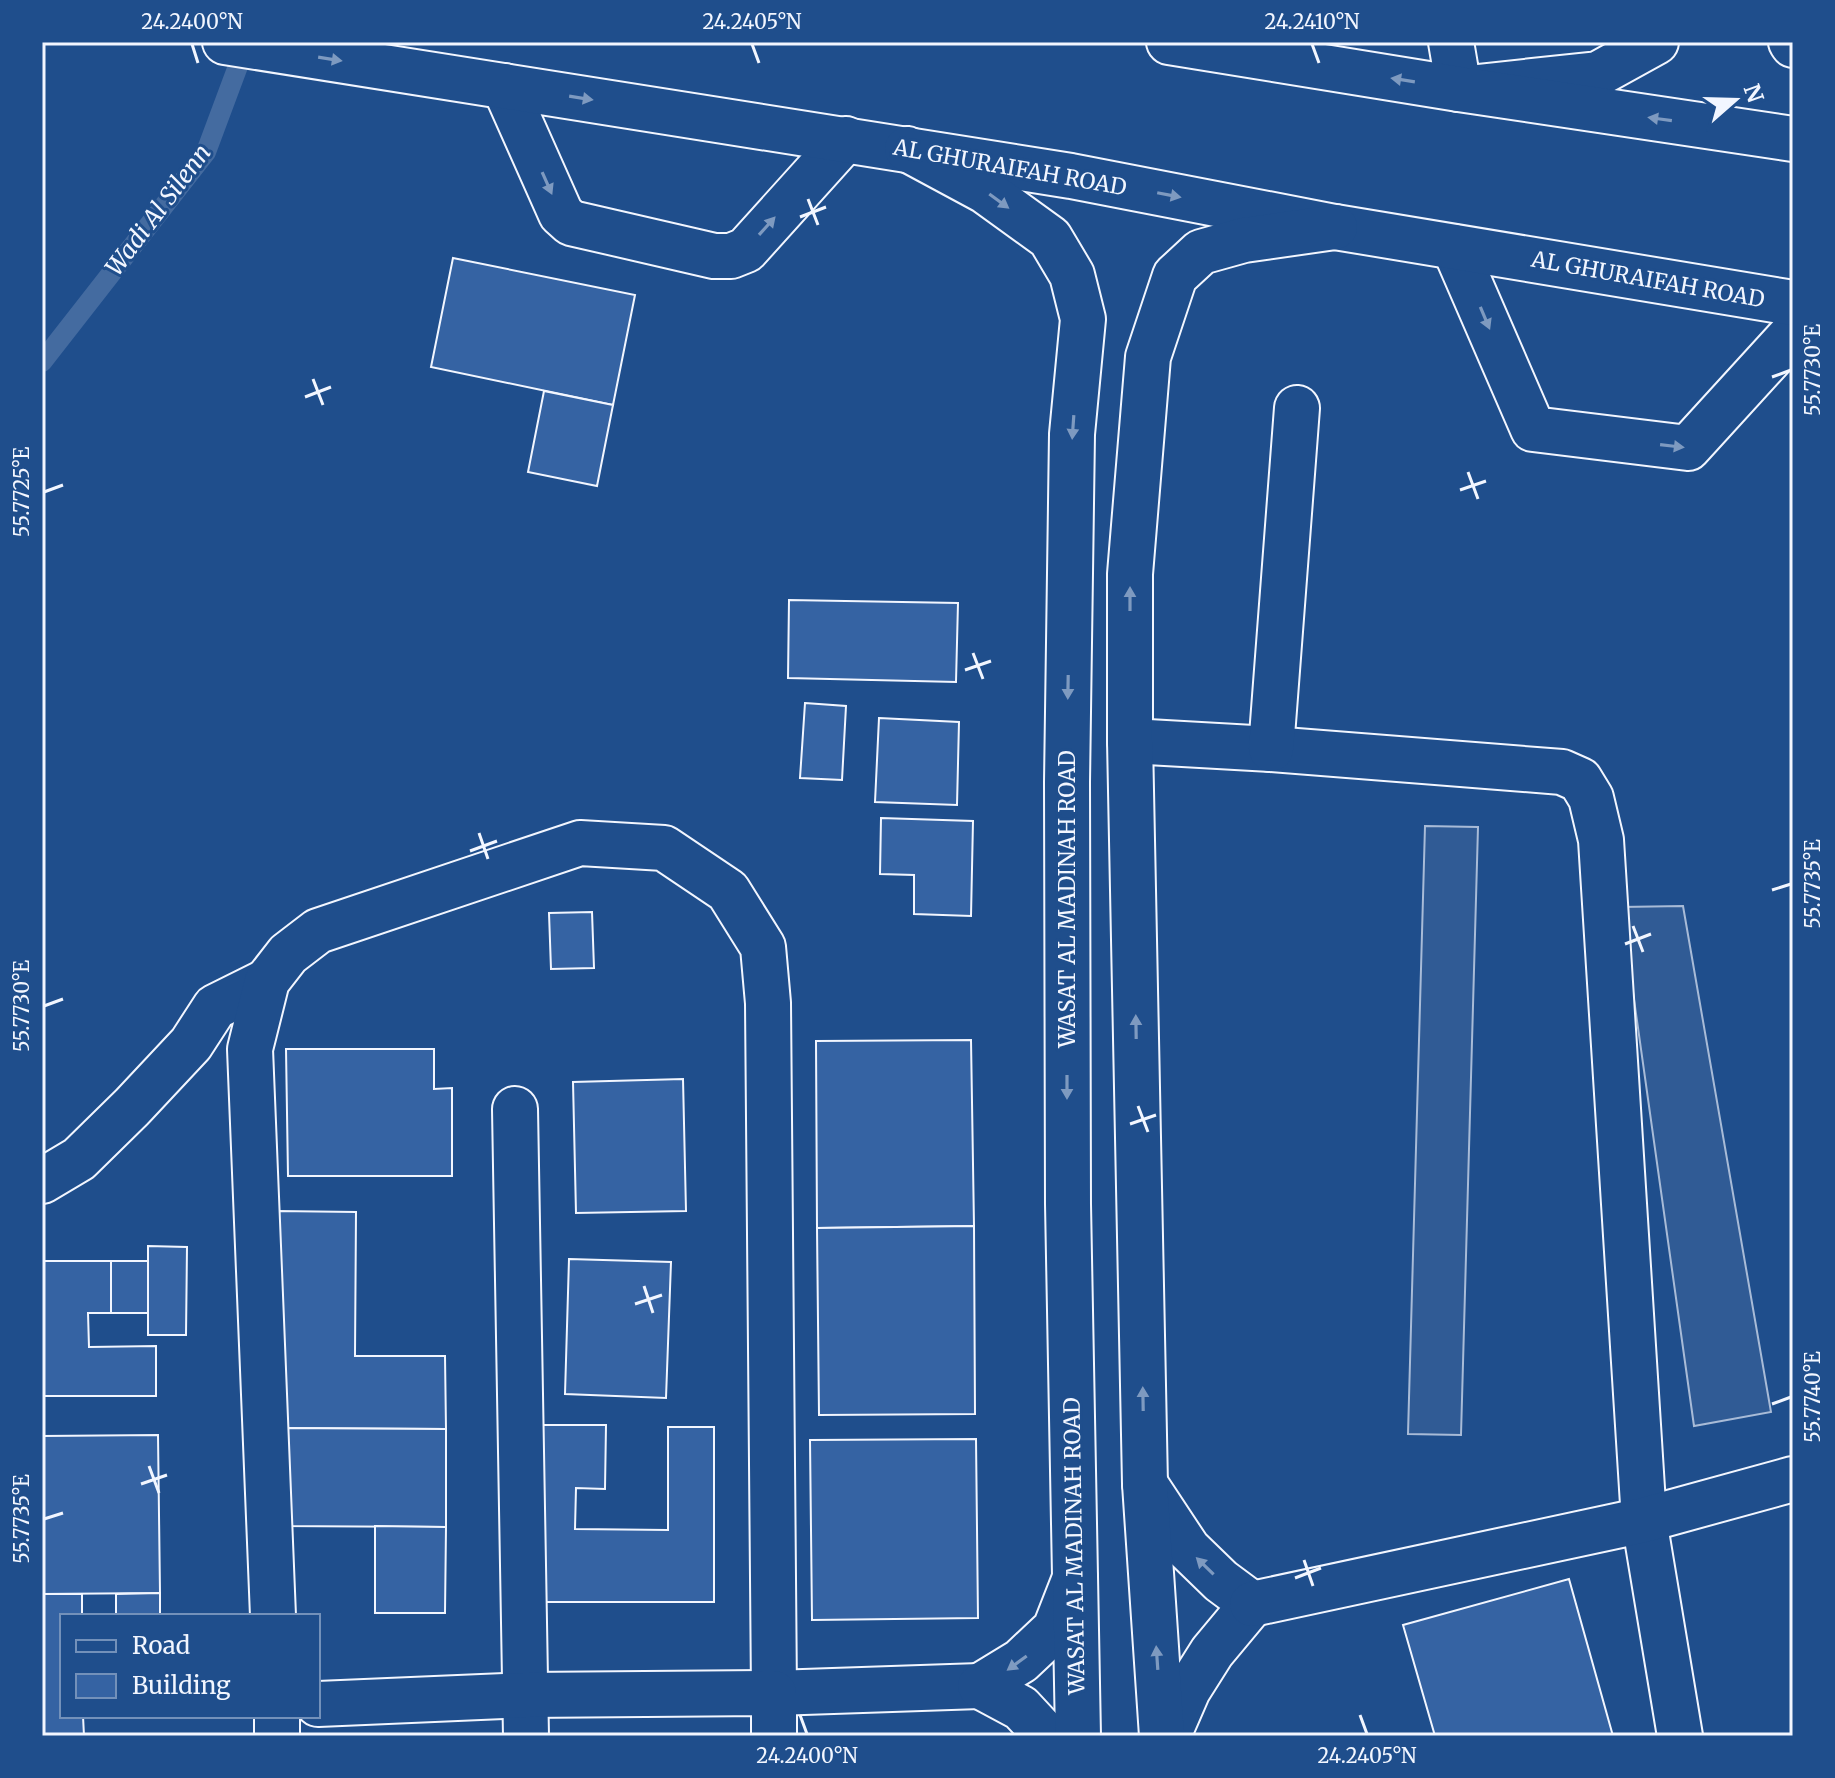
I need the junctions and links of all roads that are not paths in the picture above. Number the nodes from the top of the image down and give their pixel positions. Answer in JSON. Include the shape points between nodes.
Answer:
{"nodes":[{"id":1,"x":225,"y":42,"type":"edge"},
{"id":2,"x":1169,"y":42,"type":"edge"},
{"id":3,"x":1451,"y":42,"type":"edge"},
{"id":4,"x":1656,"y":42,"type":"edge"},
{"id":5,"x":504,"y":86,"type":"junction"},
{"id":6,"x":1459,"y":89,"type":"junction"},
{"id":7,"x":846,"y":139,"type":"junction"},
{"id":8,"x":1793,"y":139,"type":"edge"},
{"id":9,"x":907,"y":149,"type":"junction"},
{"id":10,"x":1335,"y":227,"type":"junction"},
{"id":11,"x":1454,"y":247,"type":"junction"},
{"id":12,"x":1793,"y":303,"type":"edge"},
{"id":13,"x":1793,"y":333,"type":"edge"},
{"id":14,"x":1297,"y":408,"type":"dead end"},
{"id":15,"x":1130,"y":741,"type":"junction"},
{"id":16,"x":1271,"y":749,"type":"junction"},
{"id":17,"x":267,"y":981,"type":"junction"},
{"id":18,"x":515,"y":1109,"type":"dead end"},
{"id":19,"x":42,"y":1181,"type":"edge"},
{"id":20,"x":1793,"y":1479,"type":"edge"},
{"id":21,"x":1145,"y":1484,"type":"junction"},
{"id":22,"x":1644,"y":1520,"type":"junction"},
{"id":23,"x":1075,"y":1578,"type":"junction"},
{"id":24,"x":1252,"y":1604,"type":"junction"},
{"id":25,"x":273,"y":1614,"type":"edge"},
{"id":26,"x":980,"y":1686,"type":"junction"},
{"id":27,"x":774,"y":1693,"type":"junction"},
{"id":28,"x":320,"y":1704,"type":"edge"},
{"id":29,"x":526,"y":1716,"type":"edge"},
{"id":30,"x":774,"y":1736,"type":"edge"},
{"id":31,"x":1047,"y":1736,"type":"edge"},
{"id":32,"x":1078,"y":1736,"type":"edge"},
{"id":33,"x":1162,"y":1736,"type":"edge"},
{"id":34,"x":1168,"y":1736,"type":"edge"},
{"id":35,"x":1680,"y":1736,"type":"edge"}],
"edges":[{"from":1,"to":5,"type":"street","name":"AL GHURAIFAH ROAD","one_way":true},
{"from":6,"to":2,"type":"street","one_way":true},
{"from":3,"to":6,"type":"street"},
{"from":4,"to":6,"type":"street","via":[[1598,74]]},
{"from":5,"to":7,"type":"street","name":"AL GHURAIFAH ROAD","one_way":true},
{"from":5,"to":7,"type":"street","one_way":true,"via":[[561,214],[571,223],[714,256],[746,250]]},
{"from":8,"to":6,"type":"street","one_way":true},
{"from":7,"to":9,"type":"street","name":"AL GHURAIFAH ROAD"},
{"from":9,"to":10,"type":"street","name":"AL GHURAIFAH ROAD","one_way":true},
{"from":9,"to":23,"type":"street","name":"WASAT AL MADINAH ROAD","one_way":true,"via":[[985,191],[1050,238],[1072,275],[1083,319],[1072,434],[1067,782]]},
{"from":10,"to":11,"type":"street","name":"AL GHURAIFAH ROAD"},
{"from":15,"to":10,"type":"street","one_way":true,"via":[[1130,574],[1148,357],[1175,276],[1201,252]]},
{"from":11,"to":12,"type":"street","name":"AL GHURAIFAH ROAD"},
{"from":11,"to":13,"type":"street","one_way":true,"via":[[1533,429],[1688,448]]},
{"from":14,"to":16,"type":"street"},
{"from":15,"to":16,"type":"street"},
{"from":21,"to":15,"type":"street","one_way":true},
{"from":16,"to":22,"type":"street","via":[[1562,772],[1580,780],[1591,798],[1601,840]]},
{"from":17,"to":19,"type":"street","via":[[215,1007],[191,1044],[132,1107],[79,1159]]},
{"from":17,"to":25,"type":"street","via":[[250,1049]]},
{"from":17,"to":27,"type":"street","via":[[288,954],[318,931],[580,843],[664,848],[728,891],[763,947],[768,1003]]},
{"from":18,"to":29,"type":"street"},
{"from":20,"to":22,"type":"street"},
{"from":24,"to":21,"type":"street","one_way":true,"via":[[1188,1549]]},
{"from":33,"to":21,"type":"street","one_way":true},
{"from":22,"to":24,"type":"street"},
{"from":22,"to":35,"type":"street"},
{"from":23,"to":26,"type":"street","one_way":true,"via":[[1055,1629],[1021,1661]]},
{"from":23,"to":32,"type":"street","name":"WASAT AL MADINAH ROAD"},
{"from":24,"to":34,"type":"street","via":[[1212,1652]]},
{"from":26,"to":27,"type":"street"},
{"from":26,"to":31,"type":"street","via":[[1021,1708]]},
{"from":27,"to":29,"type":"street"},
{"from":27,"to":30,"type":"street"},
{"from":28,"to":29,"type":"street"}]}
